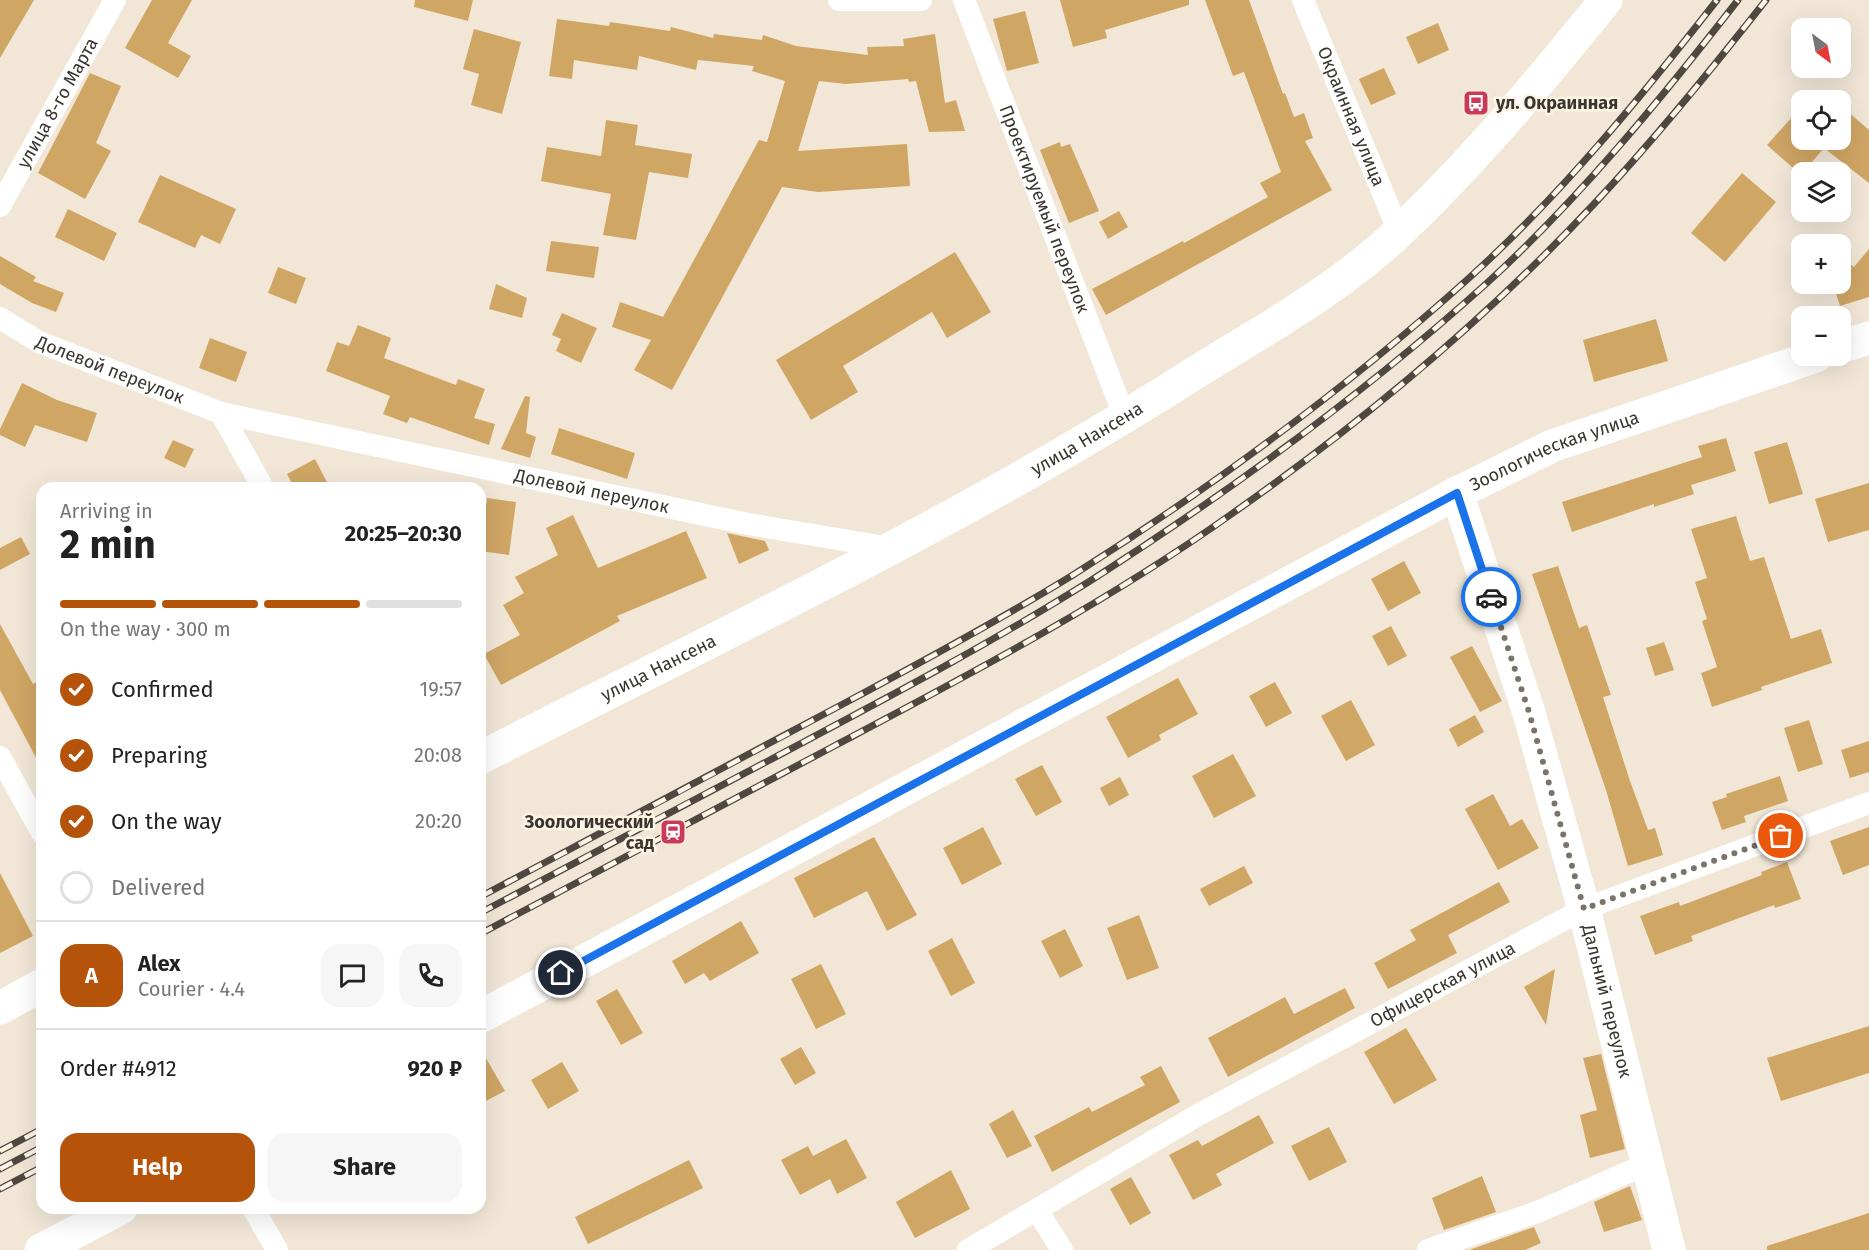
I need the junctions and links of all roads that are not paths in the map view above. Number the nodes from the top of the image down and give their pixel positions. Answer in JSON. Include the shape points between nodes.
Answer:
{"nodes":[{"id":1,"x":115,"y":0,"type":"edge"},
{"id":2,"x":839,"y":0,"type":"edge"},
{"id":3,"x":921,"y":0,"type":"edge"},
{"id":4,"x":964,"y":0,"type":"edge"},
{"id":5,"x":1303,"y":0,"type":"edge"},
{"id":6,"x":1606,"y":0,"type":"edge"},
{"id":7,"x":0,"y":206,"type":"edge"},
{"id":8,"x":1399,"y":232,"type":"junction"},
{"id":9,"x":0,"y":318,"type":"edge"},
{"id":10,"x":1869,"y":338,"type":"edge"},
{"id":11,"x":1851,"y":344,"type":"edge"},
{"id":12,"x":1791,"y":365,"type":"edge"},
{"id":13,"x":221,"y":413,"type":"junction"},
{"id":14,"x":1125,"y":418,"type":"junction"},
{"id":15,"x":260,"y":482,"type":"edge"},
{"id":16,"x":1457,"y":493,"type":"junction"},
{"id":17,"x":891,"y":548,"type":"junction"},
{"id":18,"x":486,"y":755,"type":"edge"},
{"id":19,"x":0,"y":757,"type":"edge"},
{"id":20,"x":1869,"y":803,"type":"edge"},
{"id":21,"x":36,"y":822,"type":"edge"},
{"id":22,"x":1584,"y":909,"type":"junction"},
{"id":23,"x":36,"y":989,"type":"edge"},
{"id":24,"x":0,"y":1008,"type":"edge"},
{"id":25,"x":486,"y":1014,"type":"edge"},
{"id":26,"x":1649,"y":1163,"type":"junction"},
{"id":27,"x":1037,"y":1210,"type":"junction"},
{"id":28,"x":110,"y":1214,"type":"edge"},
{"id":29,"x":257,"y":1214,"type":"edge"},
{"id":30,"x":41,"y":1250,"type":"edge"},
{"id":31,"x":277,"y":1250,"type":"edge"},
{"id":32,"x":968,"y":1250,"type":"edge"},
{"id":33,"x":1062,"y":1250,"type":"edge"},
{"id":34,"x":1428,"y":1250,"type":"edge"},
{"id":35,"x":1669,"y":1250,"type":"edge"}],
"edges":[{"from":1,"to":7,"type":"street","name":"улица 8-го Марта"},
{"from":2,"to":3,"type":"street"},
{"from":4,"to":14,"type":"street","name":"Проектируемый переулок"},
{"from":5,"to":8,"type":"street","name":"Окраинная улица"},
{"from":6,"to":8,"type":"main road","name":"улица Нансена","via":[[1529,96]]},
{"from":8,"to":14,"type":"main road","name":"улица Нансена","via":[[1332,286]]},
{"from":9,"to":13,"type":"street","name":"Долевой переулок","via":[[39,342]]},
{"from":10,"to":11,"type":"main road"},
{"from":12,"to":16,"type":"main road","name":"Зоологическая улица","via":[[1552,446]]},
{"from":13,"to":15,"type":"street"},
{"from":13,"to":17,"type":"street","name":"Долевой переулок","via":[[748,524]]},
{"from":14,"to":17,"type":"main road","name":"улица Нансена"},
{"from":16,"to":22,"type":"main road","name":"Дальний переулок","via":[[1529,712]]},
{"from":16,"to":25,"type":"main road","name":"Зоологическая улица"},
{"from":17,"to":18,"type":"main road","name":"улица Нансена"},
{"from":19,"to":21,"type":"street"},
{"from":20,"to":22,"type":"street","name":"Офицерская улица"},
{"from":22,"to":26,"type":"main road","name":"Дальний переулок"},
{"from":22,"to":27,"type":"street","name":"Офицерская улица","via":[[1198,1114]]},
{"from":23,"to":24,"type":"main road"},
{"from":26,"to":34,"type":"street","via":[[1540,1211]]},
{"from":26,"to":35,"type":"main road","name":"Дальний переулок"},
{"from":27,"to":32,"type":"street","name":"Офицерская улица"},
{"from":27,"to":33,"type":"street"},
{"from":28,"to":30,"type":"main road"},
{"from":29,"to":31,"type":"street"}]}
